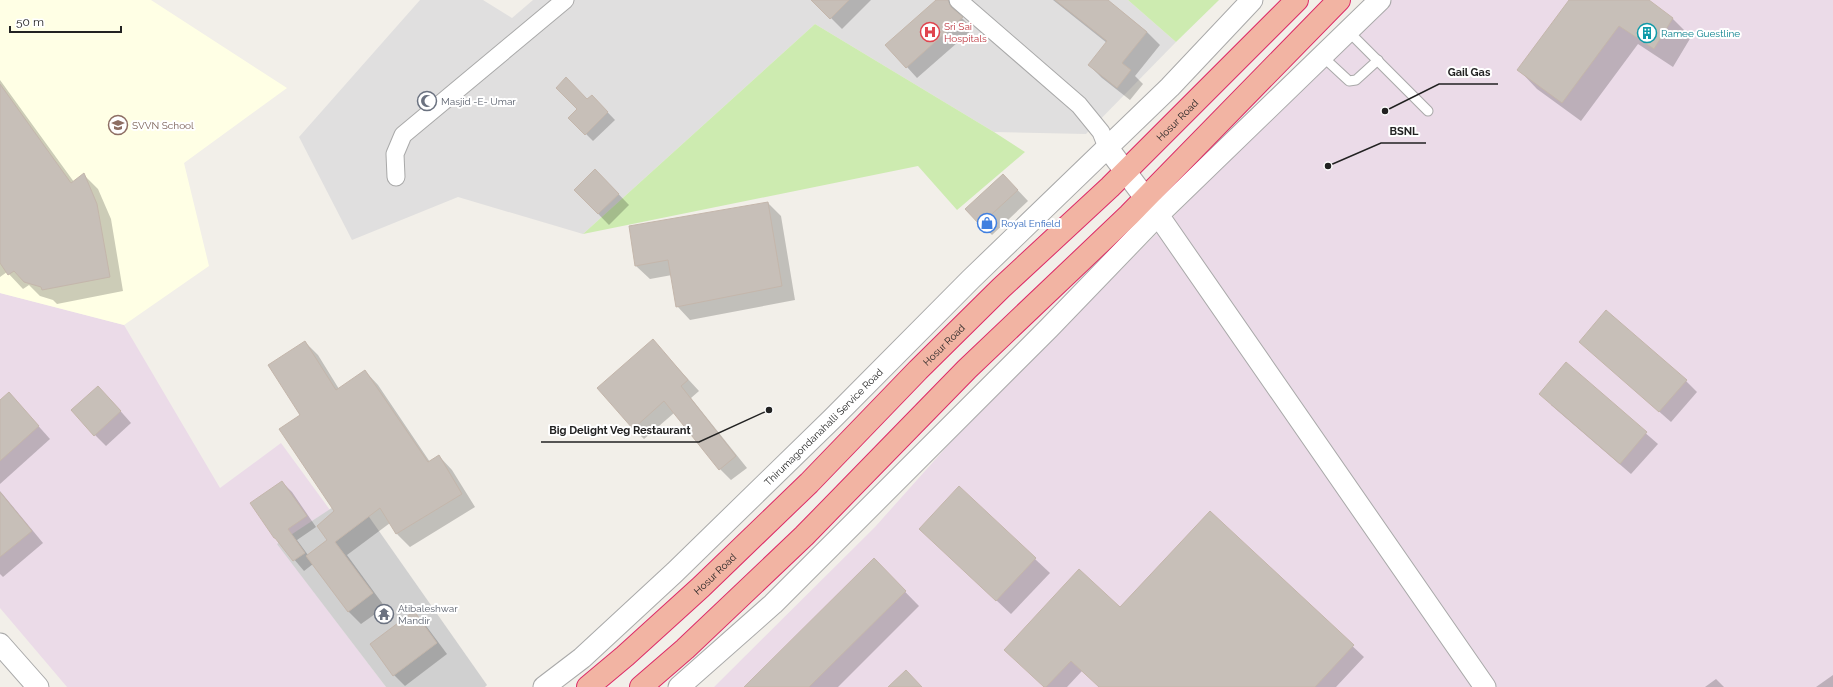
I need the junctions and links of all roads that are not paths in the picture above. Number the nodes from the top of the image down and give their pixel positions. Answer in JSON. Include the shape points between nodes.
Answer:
{"nodes":[{"id":1,"x":565,"y":0,"type":"edge"},
{"id":2,"x":958,"y":0,"type":"edge"},
{"id":3,"x":1252,"y":0,"type":"edge"},
{"id":4,"x":1297,"y":0,"type":"edge"},
{"id":5,"x":1339,"y":0,"type":"edge"},
{"id":6,"x":1380,"y":0,"type":"edge"},
{"id":7,"x":1348,"y":30,"type":"junction"},
{"id":8,"x":1322,"y":56,"type":"junction"},
{"id":9,"x":1378,"y":60,"type":"junction"},
{"id":10,"x":1428,"y":111,"type":"dead end"},
{"id":11,"x":1101,"y":154,"type":"junction"},
{"id":12,"x":1126,"y":172,"type":"junction"},
{"id":13,"x":396,"y":177,"type":"dead end"},
{"id":14,"x":1152,"y":206,"type":"junction"},
{"id":15,"x":0,"y":644,"type":"edge"},
{"id":16,"x":38,"y":687,"type":"edge"},
{"id":17,"x":544,"y":687,"type":"edge"},
{"id":18,"x":588,"y":687,"type":"edge"},
{"id":19,"x":641,"y":687,"type":"edge"},
{"id":20,"x":679,"y":687,"type":"edge"},
{"id":21,"x":1485,"y":687,"type":"edge"}],
"edges":[{"from":1,"to":13,"type":"street","via":[[403,135],[395,154]]},
{"from":2,"to":11,"type":"street","via":[[1079,105],[1101,132]]},
{"from":3,"to":11,"type":"street","name":"Thirumagondanahalli Service Road","via":[[1170,87]]},
{"from":4,"to":12,"type":"highway","name":"Hosur Road"},
{"from":5,"to":14,"type":"highway"},
{"from":6,"to":7,"type":"street"},
{"from":7,"to":8,"type":"street"},
{"from":7,"to":9,"type":"lane"},
{"from":8,"to":9,"type":"lane","via":[[1349,81],[1356,80]]},
{"from":8,"to":14,"type":"street"},
{"from":9,"to":10,"type":"lane"},
{"from":11,"to":12,"type":"street"},
{"from":11,"to":17,"type":"street","name":"Thirumagondanahalli Service Road","via":[[681,566],[582,658]]},
{"from":12,"to":14,"type":"street"},
{"from":12,"to":18,"type":"highway","name":"Hosur Road","via":[[995,293],[701,588]]},
{"from":14,"to":19,"type":"highway","via":[[967,369],[804,536],[685,649]]},
{"from":14,"to":20,"type":"street","via":[[1049,328],[773,604]]},
{"from":14,"to":21,"type":"street"},
{"from":15,"to":16,"type":"street"}]}
